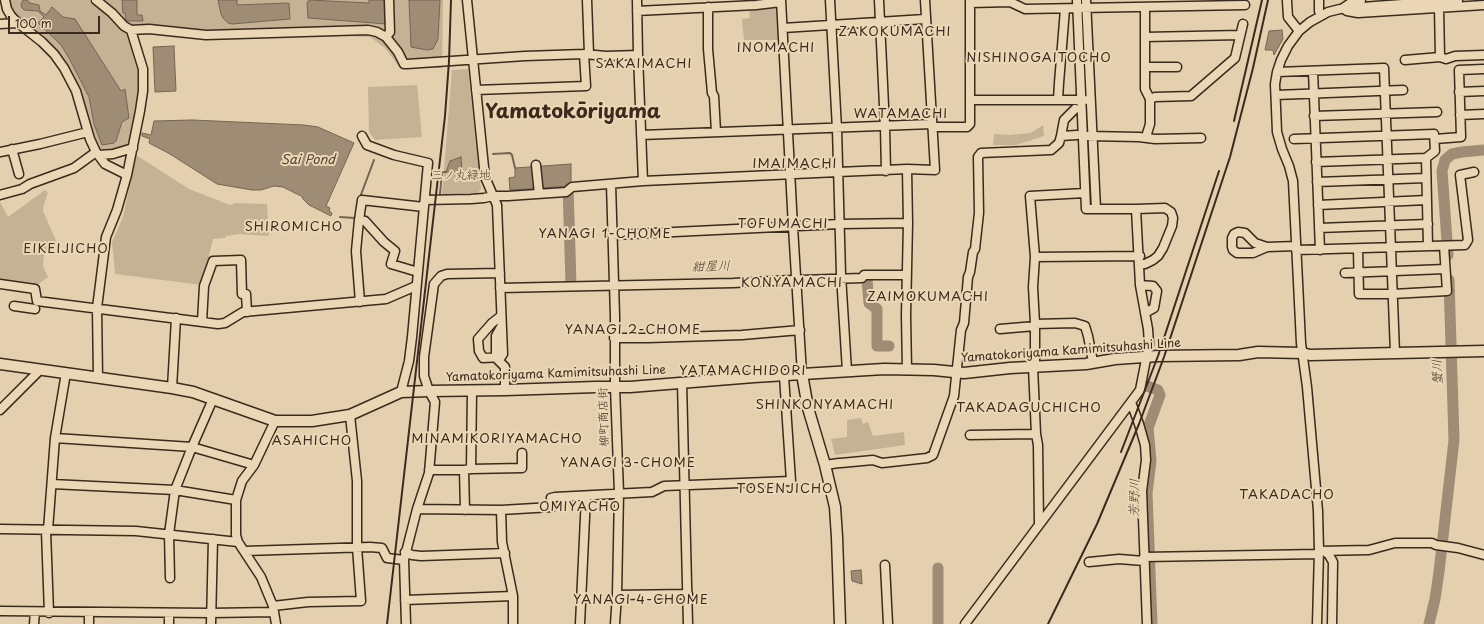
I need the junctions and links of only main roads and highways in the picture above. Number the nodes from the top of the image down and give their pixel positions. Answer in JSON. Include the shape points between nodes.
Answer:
{"nodes":[{"id":1,"x":1484,"y":351,"type":"edge"},
{"id":2,"x":0,"y":364,"type":"edge"},
{"id":3,"x":802,"y":374,"type":"junction"},
{"id":4,"x":840,"y":624,"type":"edge"}],
"edges":[{"from":1,"to":3,"type":"main road","name":"Yamatokoriyama Kamimitsuhashi Line","via":[[1310,355],[1258,352],[1239,355],[1146,356],[1086,364],[964,373],[907,370]]},
{"from":2,"to":3,"type":"main road","name":"Yamatokoriyama Kamimitsuhashi Line","via":[[193,392],[275,422],[312,421],[350,415],[401,392],[651,386]]},
{"from":3,"to":4,"type":"main road","via":[[808,408],[835,507]]}]}
